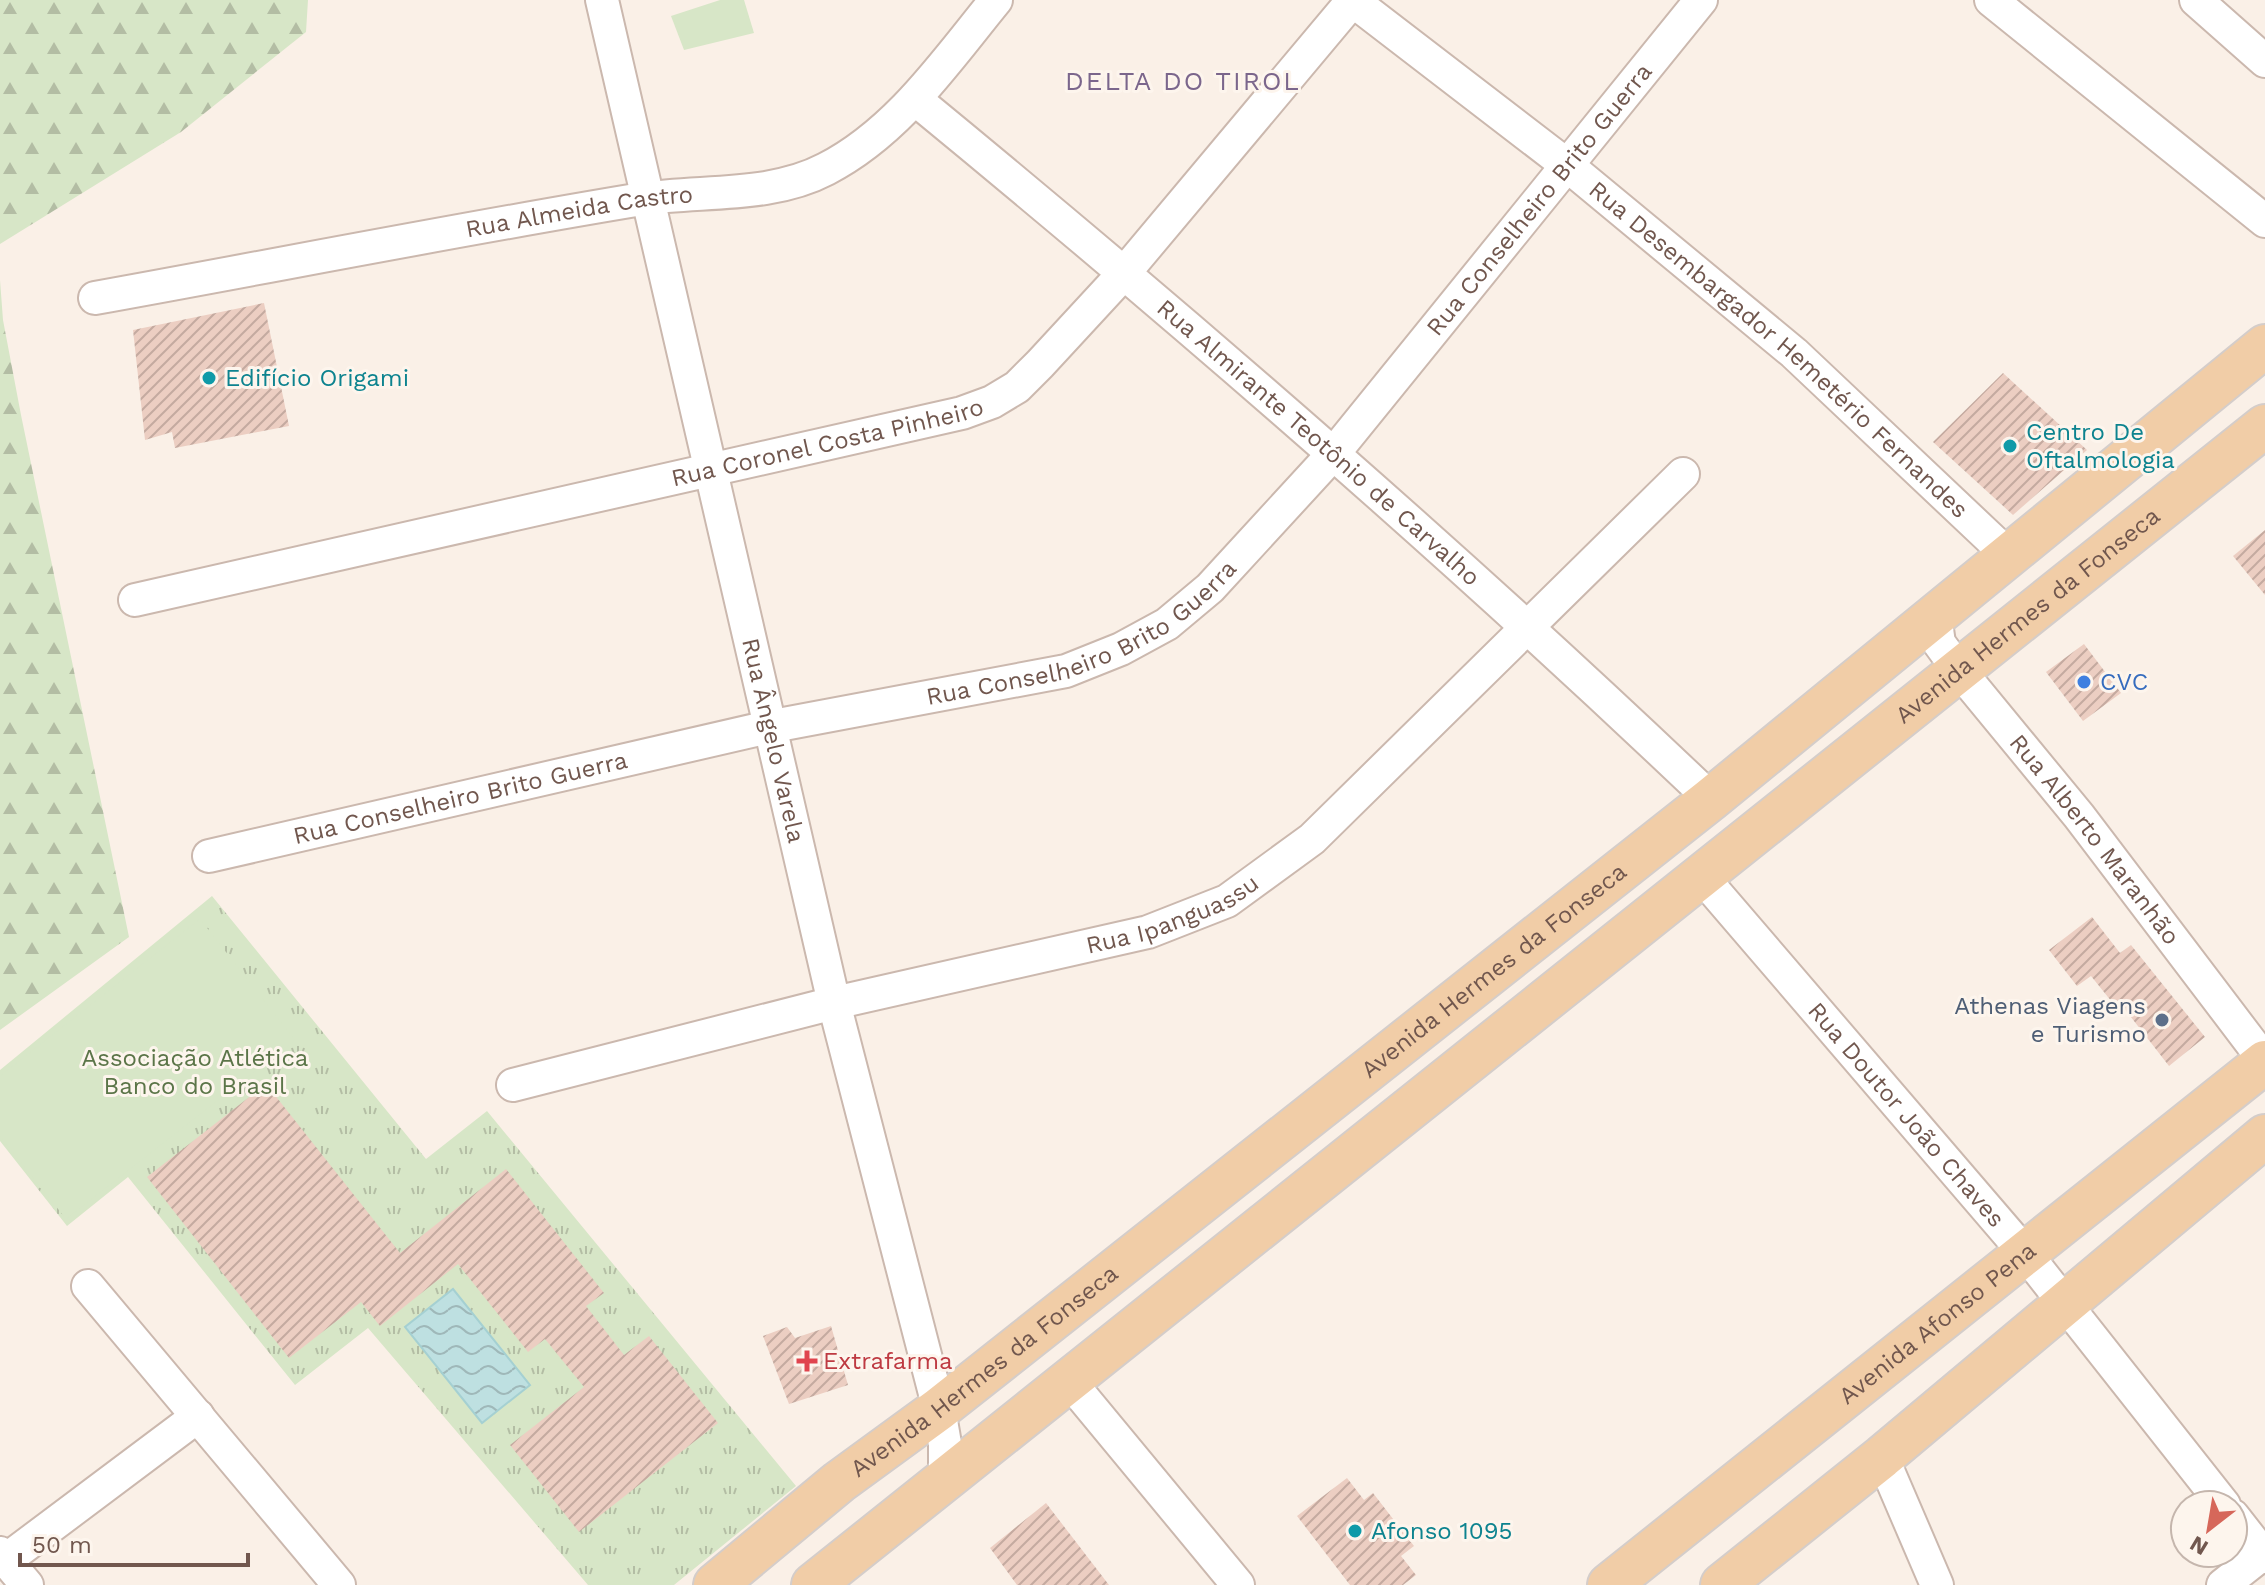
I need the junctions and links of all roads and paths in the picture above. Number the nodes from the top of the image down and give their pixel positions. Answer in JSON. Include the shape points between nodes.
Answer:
{"nodes":[{"id":1,"x":602,"y":0,"type":"edge"},
{"id":2,"x":996,"y":0,"type":"edge"},
{"id":3,"x":1352,"y":0,"type":"edge"},
{"id":4,"x":1701,"y":0,"type":"edge"},
{"id":5,"x":1991,"y":0,"type":"edge"},
{"id":6,"x":2196,"y":0,"type":"edge"},
{"id":7,"x":2265,"y":61,"type":"edge"},
{"id":8,"x":915,"y":99,"type":"junction"},
{"id":9,"x":1568,"y":166,"type":"junction"},
{"id":10,"x":645,"y":199,"type":"junction"},
{"id":11,"x":2265,"y":221,"type":"edge"},
{"id":12,"x":1125,"y":272,"type":"junction"},
{"id":13,"x":95,"y":298,"type":"dead end"},
{"id":14,"x":2265,"y":346,"type":"edge"},
{"id":15,"x":2265,"y":426,"type":"edge"},
{"id":16,"x":1334,"y":453,"type":"junction"},
{"id":17,"x":712,"y":469,"type":"junction"},
{"id":18,"x":1683,"y":474,"type":"dead end"},
{"id":19,"x":2010,"y":557,"type":"junction"},
{"id":20,"x":135,"y":600,"type":"dead end"},
{"id":21,"x":1935,"y":616,"type":"junction"},
{"id":22,"x":1529,"y":626,"type":"junction"},
{"id":23,"x":1958,"y":669,"type":"junction"},
{"id":24,"x":773,"y":726,"type":"junction"},
{"id":25,"x":1711,"y":799,"type":"junction"},
{"id":26,"x":209,"y":856,"type":"dead end"},
{"id":27,"x":1703,"y":878,"type":"junction"},
{"id":28,"x":834,"y":1003,"type":"junction"},
{"id":29,"x":2265,"y":1061,"type":"edge"},
{"id":30,"x":513,"y":1085,"type":"dead end"},
{"id":31,"x":2265,"y":1136,"type":"edge"},
{"id":32,"x":2025,"y":1253,"type":"junction"},
{"id":33,"x":88,"y":1286,"type":"dead end"},
{"id":34,"x":2064,"y":1304,"type":"junction"},
{"id":35,"x":1070,"y":1382,"type":"junction"},
{"id":36,"x":939,"y":1409,"type":"junction"},
{"id":37,"x":198,"y":1416,"type":"junction"},
{"id":38,"x":1882,"y":1457,"type":"junction"},
{"id":39,"x":945,"y":1479,"type":"junction"},
{"id":40,"x":2211,"y":1489,"type":"edge"},
{"id":41,"x":2249,"y":1536,"type":"edge"},
{"id":42,"x":2264,"y":1554,"type":"edge"},
{"id":43,"x":3,"y":1557,"type":"edge"},
{"id":44,"x":27,"y":1585,"type":"edge"},
{"id":45,"x":339,"y":1585,"type":"edge"},
{"id":46,"x":715,"y":1585,"type":"edge"},
{"id":47,"x":813,"y":1585,"type":"edge"},
{"id":48,"x":1238,"y":1585,"type":"edge"},
{"id":49,"x":1609,"y":1585,"type":"edge"},
{"id":50,"x":1722,"y":1585,"type":"edge"},
{"id":51,"x":1937,"y":1585,"type":"edge"},
{"id":52,"x":2223,"y":1585,"type":"edge"}],
"edges":[{"from":1,"to":10,"type":"street","name":"Rua Ângelo Varela"},
{"from":2,"to":8,"type":"street","name":"Rua Almeida Castro"},
{"from":3,"to":9,"type":"street","name":"Rua Desembargador Hemetério Fernandes"},
{"from":3,"to":12,"type":"street","name":"Rua Coronel Costa Pinheiro"},
{"from":4,"to":9,"type":"street","name":"Rua Conselheiro Brito Guerra"},
{"from":5,"to":11,"type":"street"},
{"from":6,"to":7,"type":"street"},
{"from":8,"to":10,"type":"street","name":"Rua Almeida Castro","via":[[863,146],[825,170],[778,186]]},
{"from":8,"to":12,"type":"street","name":"Rua Almirante Teotônio de Carvalho"},
{"from":9,"to":16,"type":"street","name":"Rua Conselheiro Brito Guerra"},
{"from":9,"to":19,"type":"street","name":"Rua Desembargador Hemetério Fernandes","via":[[1794,353]]},
{"from":10,"to":13,"type":"street","name":"Rua Almeida Castro"},
{"from":10,"to":17,"type":"street","name":"Rua Ângelo Varela"},
{"from":12,"to":16,"type":"street","name":"Rua Almirante Teotônio de Carvalho"},
{"from":12,"to":17,"type":"street","name":"Rua Coronel Costa Pinheiro","via":[[1017,387],[992,402]]},
{"from":14,"to":19,"type":"main road","name":"Avenida Hermes da Fonseca"},
{"from":15,"to":23,"type":"main road","name":"Avenida Hermes da Fonseca"},
{"from":16,"to":22,"type":"street","name":"Rua Almirante Teotônio de Carvalho"},
{"from":16,"to":24,"type":"street","name":"Rua Conselheiro Brito Guerra","via":[[1210,588],[1167,624],[1121,649],[1066,671]]},
{"from":17,"to":20,"type":"street","name":"Rua Coronel Costa Pinheiro"},
{"from":17,"to":24,"type":"street","name":"Rua Ângelo Varela"},
{"from":18,"to":22,"type":"street","name":"Rua Ipanguassu"},
{"from":19,"to":21,"type":"main road","name":"Avenida Hermes da Fonseca"},
{"from":21,"to":23,"type":"street","name":"Rua Alberto Maranhão","via":[[1939,643]]},
{"from":21,"to":25,"type":"main road","name":"Avenida Hermes da Fonseca"},
{"from":22,"to":25,"type":"street","name":"Rua Almirante Teotônio de Carvalho"},
{"from":22,"to":28,"type":"street","name":"Rua Ipanguassu","via":[[1312,839],[1227,901],[1148,932]]},
{"from":23,"to":27,"type":"main road","name":"Avenida Hermes da Fonseca"},
{"from":23,"to":29,"type":"street","name":"Rua Alberto Maranhão","via":[[2079,816]]},
{"from":24,"to":26,"type":"street","name":"Rua Conselheiro Brito Guerra"},
{"from":24,"to":28,"type":"street","name":"Rua Ângelo Varela"},
{"from":25,"to":36,"type":"main road","name":"Avenida Hermes da Fonseca"},
{"from":27,"to":32,"type":"street","name":"Rua Doutor João Chaves"},
{"from":27,"to":35,"type":"main road","name":"Avenida Hermes da Fonseca"},
{"from":28,"to":30,"type":"street","name":"Rua Ipanguassu"},
{"from":28,"to":36,"type":"street","name":"Rua Ângelo Varela"},
{"from":29,"to":32,"type":"main road","name":"Avenida Afonso Pena"},
{"from":31,"to":34,"type":"main road"},
{"from":32,"to":34,"type":"street","name":"Rua Doutor João Chaves"},
{"from":32,"to":49,"type":"main road","name":"Avenida Afonso Pena"},
{"from":33,"to":37,"type":"street"},
{"from":34,"to":38,"type":"main road"},
{"from":34,"to":40,"type":"street","name":"Rua Doutor João Chaves"},
{"from":35,"to":39,"type":"main road","name":"Avenida Hermes da Fonseca"},
{"from":35,"to":48,"type":"street"},
{"from":36,"to":39,"type":"street","name":"Rua Ângelo Varela"},
{"from":36,"to":46,"type":"main road","name":"Avenida Hermes da Fonseca","via":[[839,1482]]},
{"from":37,"to":43,"type":"street"},
{"from":37,"to":45,"type":"street"},
{"from":38,"to":50,"type":"main road"},
{"from":38,"to":51,"type":"street"},
{"from":39,"to":47,"type":"main road","name":"Avenida Hermes da Fonseca"},
{"from":41,"to":42,"type":"street"},
{"from":42,"to":52,"type":"street"},
{"from":43,"to":44,"type":"street"}]}
